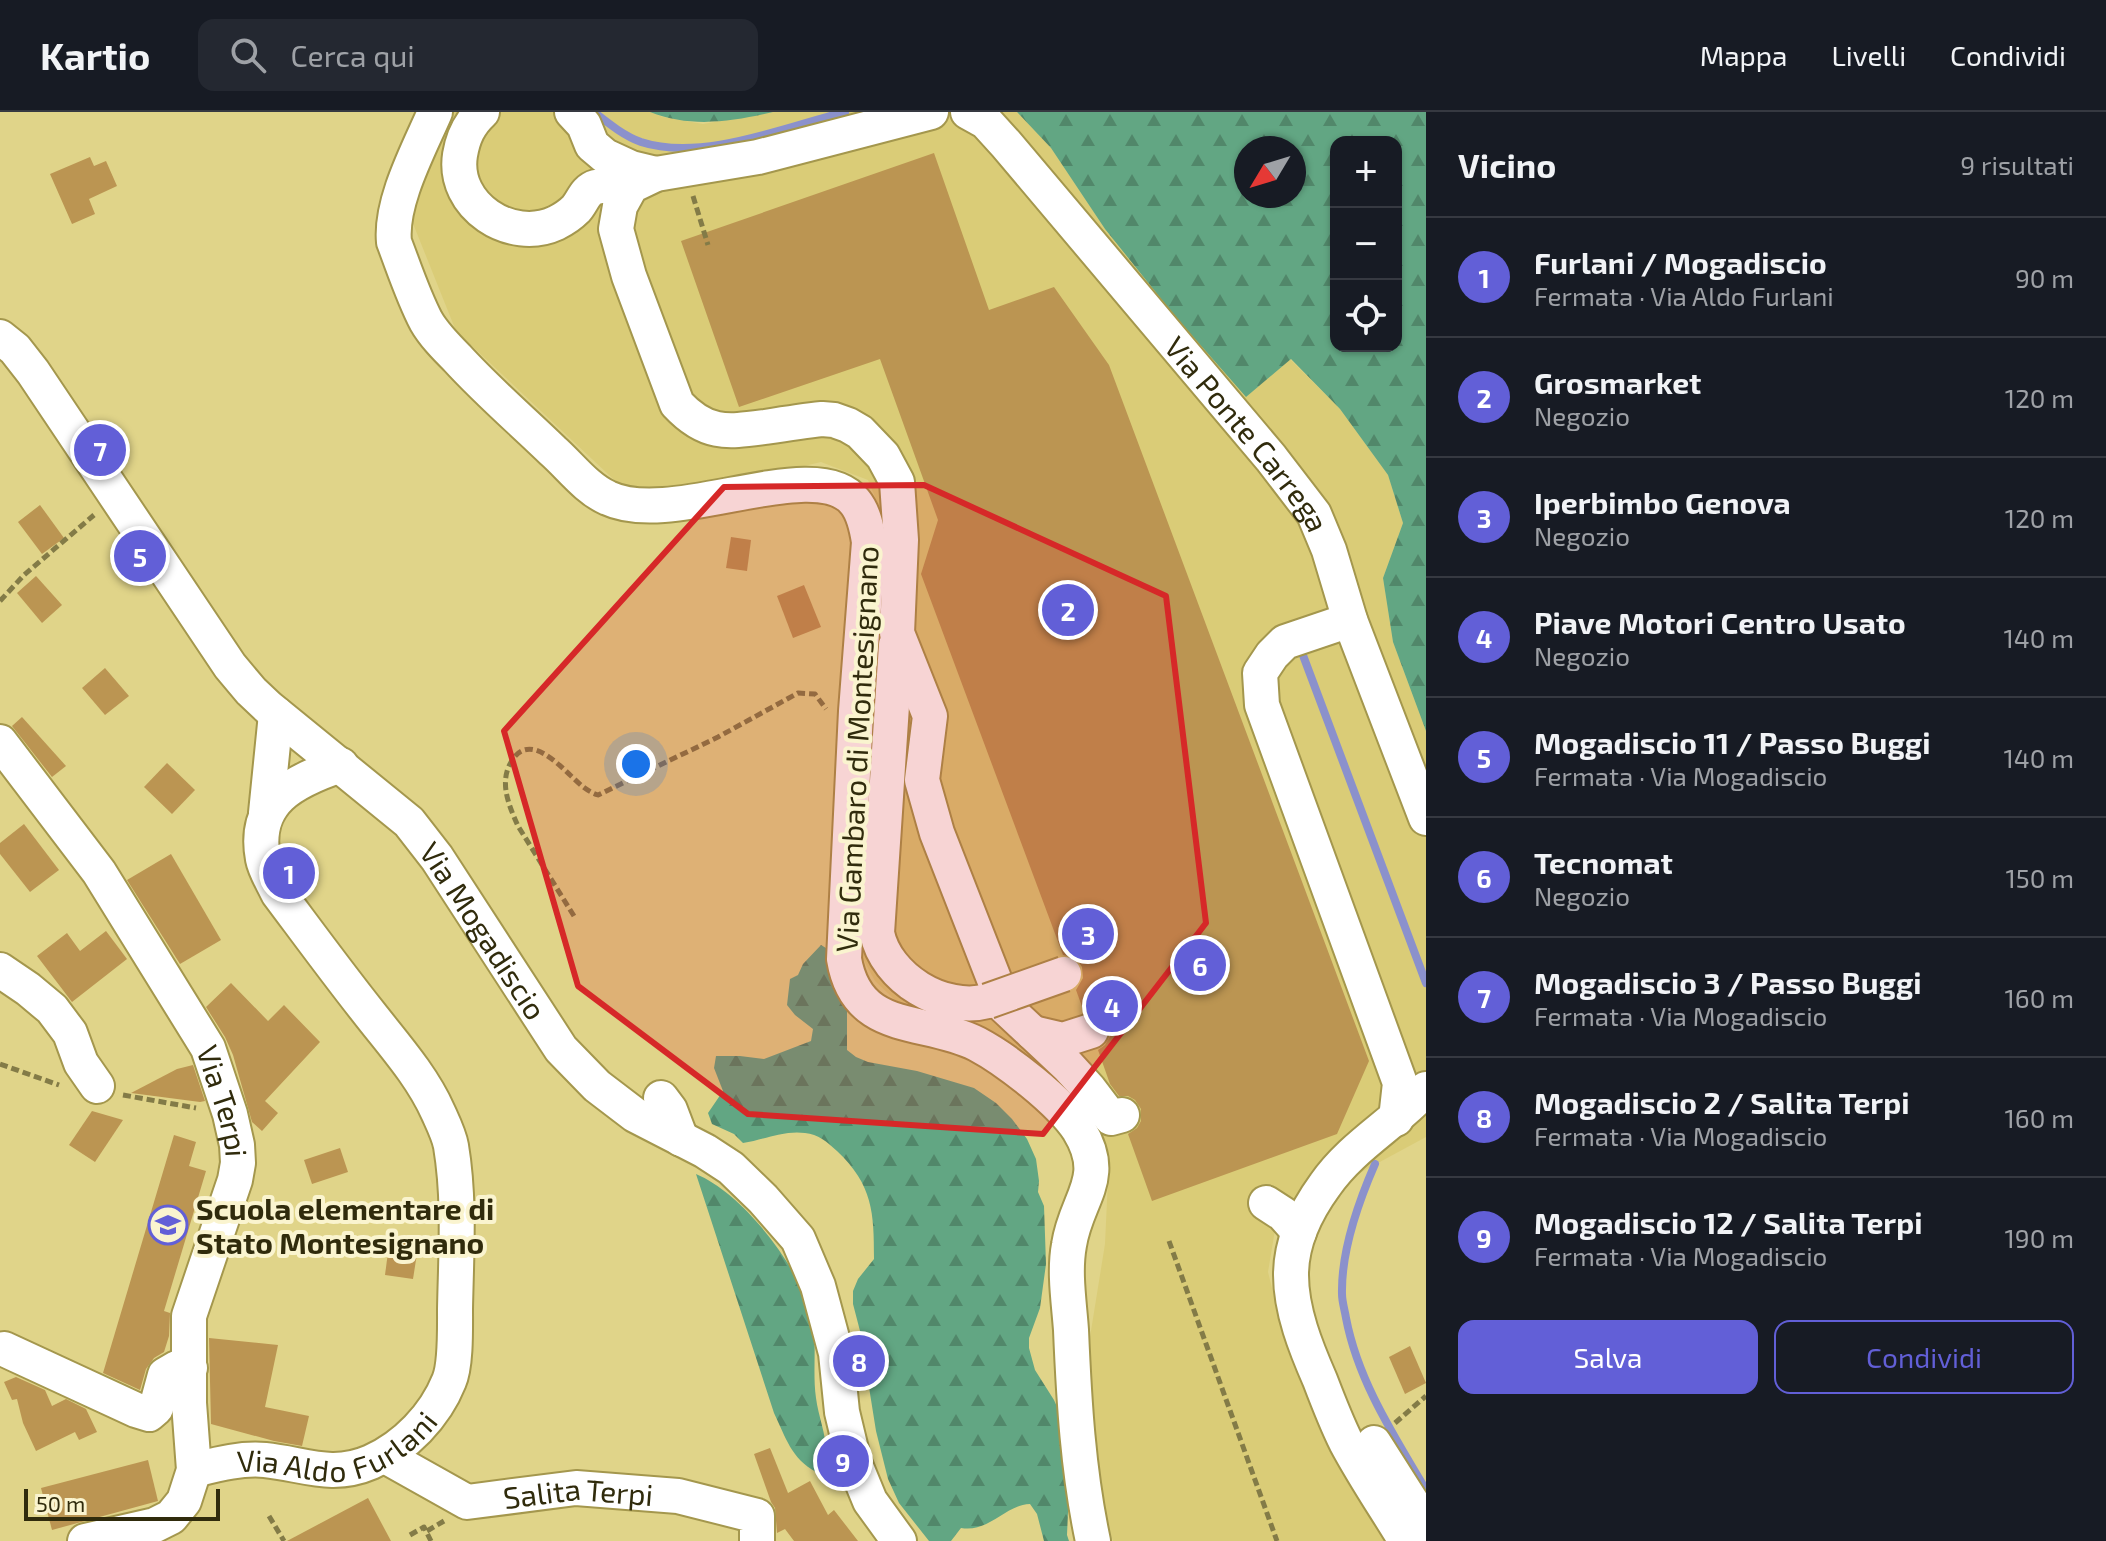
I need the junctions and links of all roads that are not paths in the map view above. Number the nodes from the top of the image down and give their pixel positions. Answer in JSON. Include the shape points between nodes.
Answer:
{"nodes":[{"id":1,"x":435,"y":112,"type":"edge"},
{"id":2,"x":482,"y":112,"type":"edge"},
{"id":3,"x":572,"y":112,"type":"edge"},
{"id":4,"x":931,"y":112,"type":"edge"},
{"id":5,"x":968,"y":112,"type":"edge"},
{"id":6,"x":670,"y":171,"type":"junction"},
{"id":7,"x":625,"y":194,"type":"junction"},
{"id":8,"x":0,"y":337,"type":"edge"},
{"id":9,"x":1350,"y":620,"type":"junction"},
{"id":10,"x":897,"y":633,"type":"junction"},
{"id":11,"x":276,"y":714,"type":"junction"},
{"id":12,"x":0,"y":742,"type":"edge"},
{"id":13,"x":341,"y":765,"type":"junction"},
{"id":14,"x":266,"y":813,"type":"junction"},
{"id":15,"x":1426,"y":818,"type":"edge"},
{"id":16,"x":0,"y":970,"type":"edge"},
{"id":17,"x":1064,"y":974,"type":"dead end"},
{"id":18,"x":1091,"y":1031,"type":"dead end"},
{"id":19,"x":1033,"y":1033,"type":"junction"},
{"id":20,"x":97,"y":1086,"type":"road end"},
{"id":21,"x":1426,"y":1089,"type":"edge"},
{"id":22,"x":661,"y":1098,"type":"dead end"},
{"id":23,"x":1122,"y":1115,"type":"dead end"},
{"id":24,"x":1396,"y":1119,"type":"junction"},
{"id":25,"x":681,"y":1139,"type":"junction"},
{"id":26,"x":1266,"y":1203,"type":"dead end"},
{"id":27,"x":1299,"y":1232,"type":"junction"},
{"id":28,"x":4,"y":1349,"type":"dead end"},
{"id":29,"x":190,"y":1368,"type":"junction"},
{"id":30,"x":1386,"y":1432,"type":"road end"},
{"id":31,"x":385,"y":1456,"type":"junction"},
{"id":32,"x":194,"y":1470,"type":"junction"},
{"id":33,"x":1426,"y":1525,"type":"edge"},
{"id":34,"x":85,"y":1541,"type":"edge"},
{"id":35,"x":757,"y":1541,"type":"edge"},
{"id":36,"x":899,"y":1541,"type":"edge"},
{"id":37,"x":1093,"y":1541,"type":"edge"},
{"id":38,"x":1406,"y":1541,"type":"edge"}],
"edges":[{"from":1,"to":37,"type":"street","name":"Via Gambaro di Montesignano","via":[[393,219],[394,242],[426,321],[491,392],[598,493],[642,506],[810,483],[841,491],[860,511],[869,542],[854,739],[847,977],[878,1014],[975,1043],[997,1057],[1063,1111],[1087,1144],[1092,1174],[1068,1245],[1068,1270],[1075,1412]]},
{"from":2,"to":7,"type":"street","via":[[463,139],[459,160],[472,202],[489,218],[510,228],[534,230],[556,223],[599,186]]},
{"from":3,"to":6,"type":"street","via":[[605,156],[631,168]]},
{"from":4,"to":6,"type":"street","via":[[758,157]]},
{"from":5,"to":9,"type":"street","name":"Via Ponte Carrega","via":[[996,133],[1298,491],[1329,550]]},
{"from":6,"to":7,"type":"street","via":[[631,186]]},
{"from":7,"to":10,"type":"street","via":[[616,229],[619,243],[677,404],[687,415],[726,431],[834,420],[860,432],[883,456],[899,495]]},
{"from":8,"to":11,"type":"street","name":"Via Mogadiscio","via":[[33,372],[230,666]]},
{"from":9,"to":15,"type":"street","name":"Via Ponte Carrega"},
{"from":9,"to":24,"type":"street","via":[[1285,642],[1260,673],[1262,705],[1400,1083]]},
{"from":10,"to":17,"type":"street","bridge":true,"via":[[877,933],[883,952],[897,971],[922,989],[977,1004]]},
{"from":10,"to":19,"type":"street","via":[[930,716],[922,780],[937,833],[1005,1007]]},
{"from":11,"to":13,"type":"street","name":"Via Mogadiscio"},
{"from":11,"to":14,"type":"street","name":"Via Aldo Furlani"},
{"from":12,"to":29,"type":"street","name":"Via Terpi","via":[[132,924],[208,1048],[230,1114],[238,1163],[189,1316]]},
{"from":13,"to":14,"type":"street","via":[[291,787]]},
{"from":13,"to":25,"type":"street","name":"Via Mogadiscio","via":[[409,822],[437,858],[561,1049],[635,1115]]},
{"from":14,"to":31,"type":"street","name":"Via Aldo Furlani","via":[[263,861],[278,893],[412,1068],[451,1143],[457,1204],[450,1379],[430,1415]]},
{"from":16,"to":20,"type":"street","via":[[52,1009]]},
{"from":18,"to":19,"type":"street","via":[[1063,1040]]},
{"from":19,"to":23,"type":"street","via":[[1111,1118]]},
{"from":21,"to":24,"type":"street"},
{"from":22,"to":25,"type":"street"},
{"from":24,"to":27,"type":"street","via":[[1338,1169]]},
{"from":25,"to":36,"type":"street","name":"Via Mogadiscio","via":[[731,1168],[798,1239],[818,1286],[836,1353],[854,1462],[870,1501]]},
{"from":26,"to":27,"type":"street"},
{"from":27,"to":38,"type":"street","via":[[1292,1293],[1305,1347],[1346,1442]]},
{"from":28,"to":29,"type":"street","via":[[149,1414],[156,1408],[165,1375]]},
{"from":29,"to":32,"type":"street","name":"Via Terpi"},
{"from":30,"to":33,"type":"street"},
{"from":31,"to":32,"type":"street","name":"Via Aldo Furlani","via":[[334,1471],[238,1459]]},
{"from":31,"to":35,"type":"street","name":"Salita Terpi","via":[[467,1502],[576,1488],[678,1496],[757,1516]]},
{"from":32,"to":34,"type":"street","name":"Via Terpi","via":[[184,1501],[171,1517]]}]}
